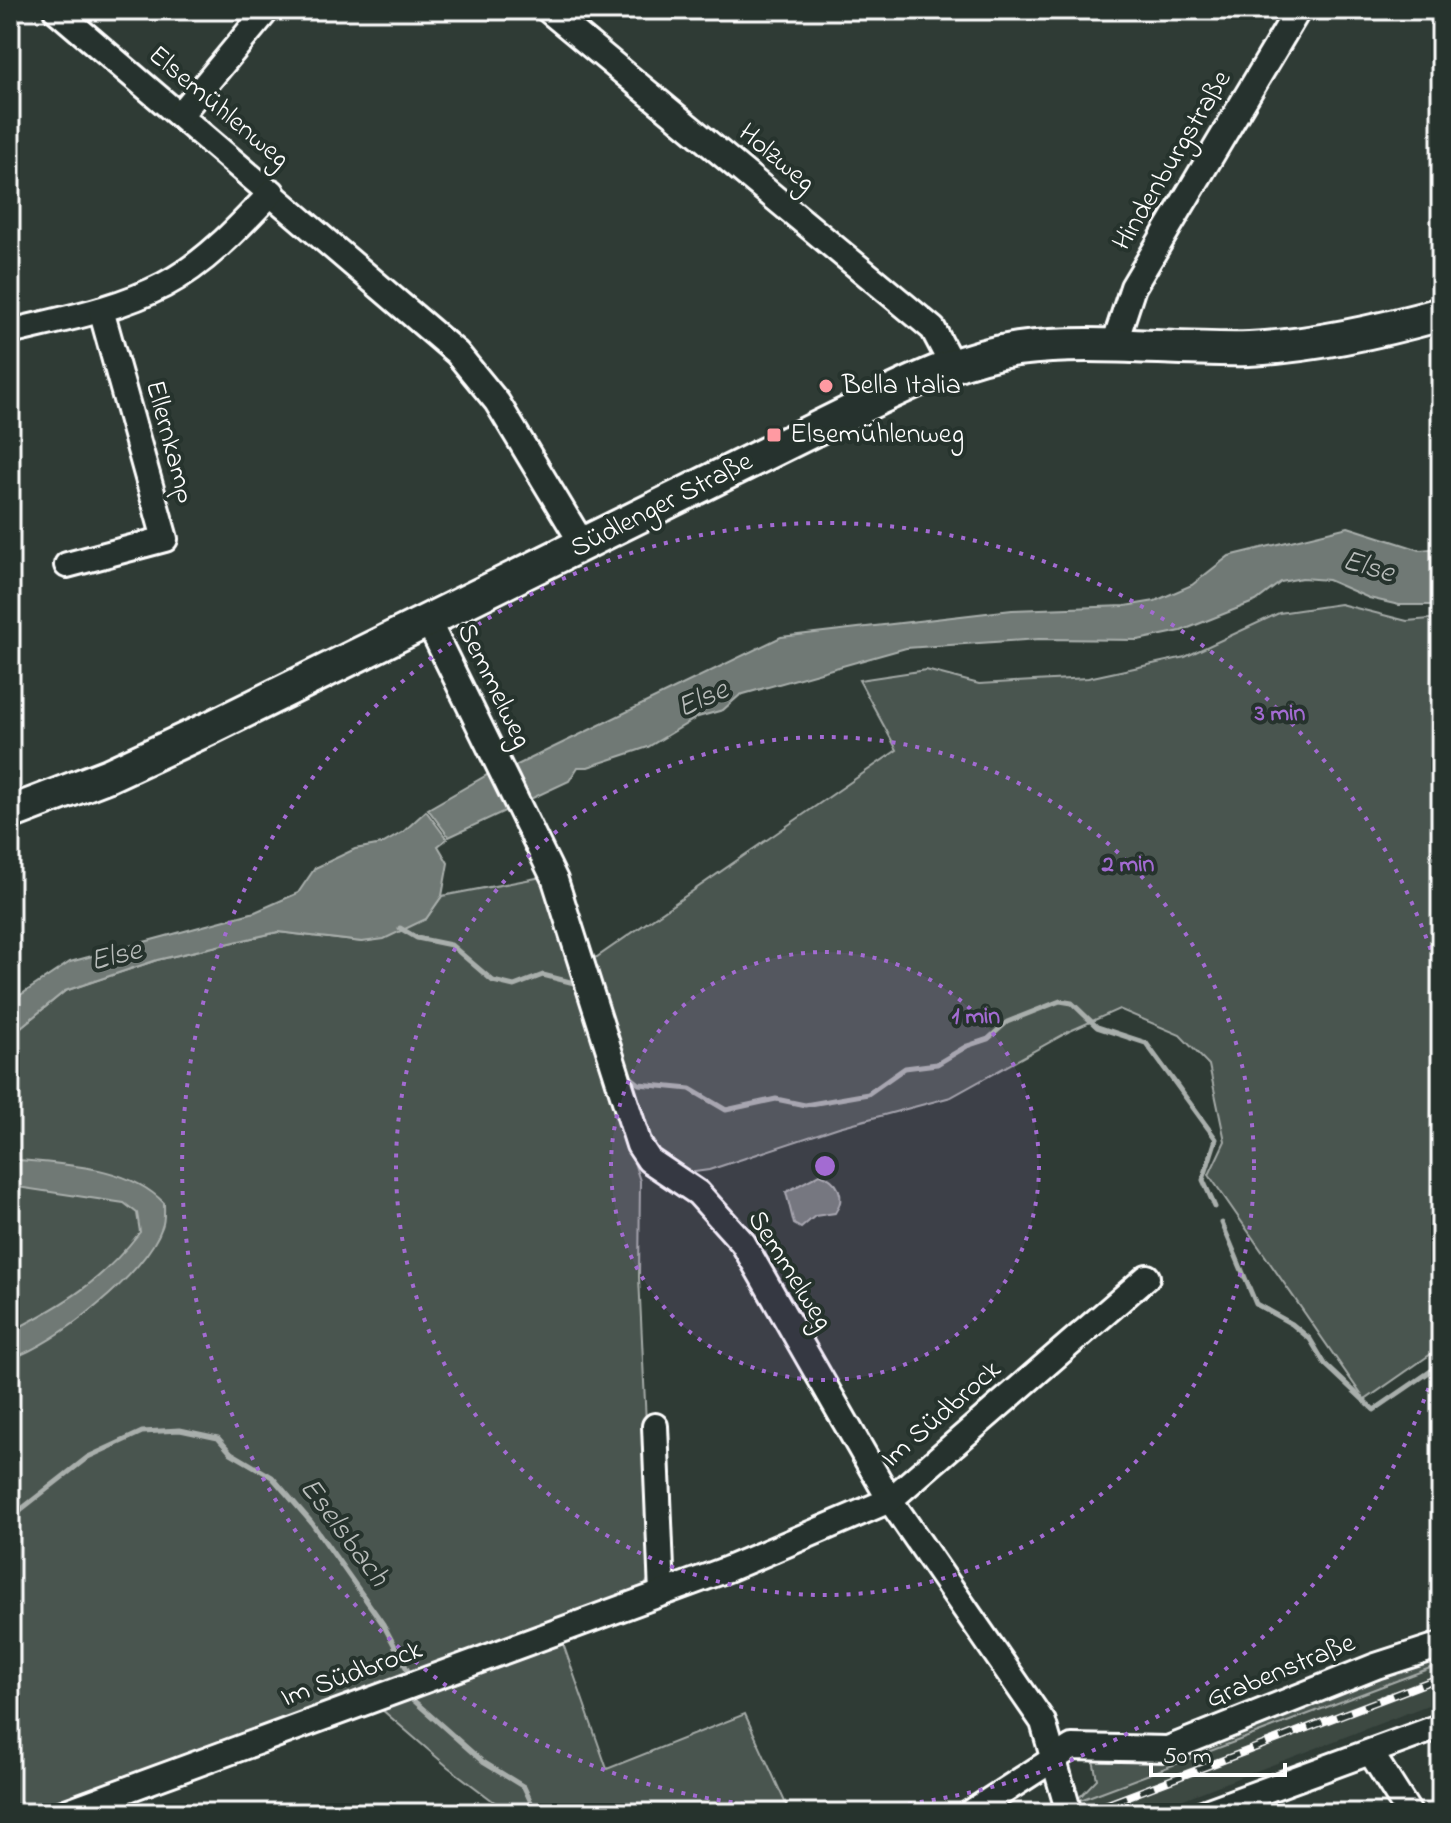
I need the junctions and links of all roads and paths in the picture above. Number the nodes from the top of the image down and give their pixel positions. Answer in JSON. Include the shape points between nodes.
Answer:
{"nodes":[{"id":1,"x":56,"y":10,"type":"edge"},
{"id":2,"x":267,"y":10,"type":"edge"},
{"id":3,"x":548,"y":10,"type":"edge"},
{"id":4,"x":1298,"y":10,"type":"edge"},
{"id":5,"x":180,"y":115,"type":"junction"},
{"id":6,"x":272,"y":192,"type":"junction"},
{"id":7,"x":101,"y":310,"type":"junction"},
{"id":8,"x":1441,"y":314,"type":"edge"},
{"id":9,"x":10,"y":332,"type":"edge"},
{"id":10,"x":1113,"y":348,"type":"junction"},
{"id":11,"x":952,"y":365,"type":"junction"},
{"id":12,"x":583,"y":545,"type":"junction"},
{"id":13,"x":67,"y":565,"type":"dead end"},
{"id":14,"x":429,"y":623,"type":"junction"},
{"id":15,"x":10,"y":813,"type":"edge"},
{"id":16,"x":1147,"y":1277,"type":"dead end"},
{"id":17,"x":655,"y":1426,"type":"dead end"},
{"id":18,"x":890,"y":1500,"type":"junction"},
{"id":19,"x":662,"y":1593,"type":"junction"},
{"id":20,"x":1441,"y":1645,"type":"edge"},
{"id":21,"x":1441,"y":1726,"type":"edge"},
{"id":22,"x":1371,"y":1753,"type":"junction"},
{"id":23,"x":1053,"y":1758,"type":"junction"},
{"id":24,"x":63,"y":1813,"type":"edge"},
{"id":25,"x":970,"y":1813,"type":"edge"},
{"id":26,"x":1069,"y":1813,"type":"edge"},
{"id":27,"x":1203,"y":1813,"type":"edge"},
{"id":28,"x":1409,"y":1813,"type":"edge"}],
"edges":[{"from":1,"to":5,"type":"street","name":"Elsemühlenweg"},
{"from":2,"to":5,"type":"street"},
{"from":3,"to":11,"type":"street","name":"Holzweg","via":[[933,329]]},
{"from":4,"to":10,"type":"street","name":"Hindenburgstraße","via":[[1133,287]]},
{"from":5,"to":6,"type":"street","name":"Elsemühlenweg"},
{"from":6,"to":7,"type":"street","via":[[222,244],[165,284]]},
{"from":6,"to":12,"type":"street","name":"Elsemühlenweg","via":[[439,336],[479,378]]},
{"from":7,"to":9,"type":"street"},
{"from":7,"to":13,"type":"street","name":"Ellernkamp","via":[[165,539]]},
{"from":8,"to":10,"type":"main road","name":"Südlenger Straße","via":[[1252,349]]},
{"from":10,"to":11,"type":"main road","name":"Südlenger Straße","via":[[1018,349]]},
{"from":11,"to":12,"type":"main road","name":"Südlenger Straße"},
{"from":12,"to":14,"type":"main road","name":"Südlenger Straße"},
{"from":14,"to":15,"type":"main road","name":"Südlenger Straße","via":[[109,775]]},
{"from":14,"to":18,"type":"street","name":"Semmelweg","via":[[555,880],[639,1145],[649,1160],[698,1193],[743,1243]]},
{"from":16,"to":18,"type":"street","name":"Im Südbrock"},
{"from":17,"to":19,"type":"street"},
{"from":18,"to":19,"type":"street","name":"Im Südbrock"},
{"from":18,"to":23,"type":"street","name":"Semmelweg","via":[[1043,1722]]},
{"from":19,"to":24,"type":"street","name":"Im Südbrock"},
{"from":20,"to":23,"type":"street","name":"Grabenstraße","via":[[1168,1749],[1072,1747]]},
{"from":21,"to":22,"type":"street"},
{"from":22,"to":27,"type":"street"},
{"from":22,"to":28,"type":"street"},
{"from":23,"to":25,"type":"street","name":"Grabenstraße"},
{"from":23,"to":26,"type":"street","name":"Semmelweg"}]}
